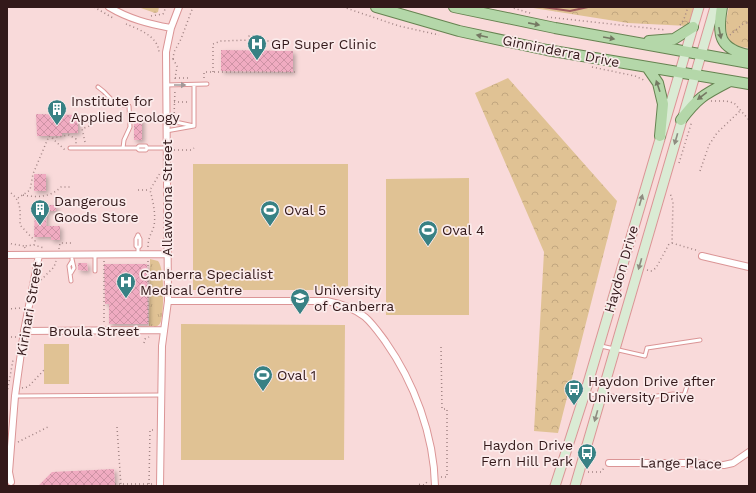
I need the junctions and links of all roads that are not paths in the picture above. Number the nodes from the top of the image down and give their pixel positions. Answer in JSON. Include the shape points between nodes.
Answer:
{"nodes":[{"id":1,"x":109,"y":7,"type":"edge"},
{"id":2,"x":179,"y":7,"type":"edge"},
{"id":3,"x":376,"y":7,"type":"edge"},
{"id":4,"x":454,"y":7,"type":"edge"},
{"id":5,"x":700,"y":7,"type":"edge"},
{"id":6,"x":715,"y":7,"type":"edge"},
{"id":7,"x":722,"y":7,"type":"edge"},
{"id":8,"x":693,"y":27,"type":"junction"},
{"id":9,"x":171,"y":28,"type":"junction"},
{"id":10,"x":631,"y":42,"type":"junction"},
{"id":11,"x":685,"y":52,"type":"junction"},
{"id":12,"x":700,"y":55,"type":"junction"},
{"id":13,"x":749,"y":56,"type":"edge"},
{"id":14,"x":749,"y":63,"type":"edge"},
{"id":15,"x":646,"y":67,"type":"junction"},
{"id":16,"x":679,"y":72,"type":"junction"},
{"id":17,"x":694,"y":75,"type":"junction"},
{"id":18,"x":730,"y":81,"type":"junction"},
{"id":19,"x":207,"y":84,"type":"dead end"},
{"id":20,"x":749,"y":84,"type":"edge"},
{"id":21,"x":166,"y":85,"type":"junction"},
{"id":22,"x":194,"y":85,"type":"junction"},
{"id":23,"x":98,"y":87,"type":"dead end"},
{"id":24,"x":166,"y":120,"type":"junction"},
{"id":25,"x":681,"y":120,"type":"junction"},
{"id":26,"x":194,"y":126,"type":"junction"},
{"id":27,"x":166,"y":131,"type":"junction"},
{"id":28,"x":660,"y":136,"type":"junction"},
{"id":29,"x":70,"y":148,"type":"dead end"},
{"id":30,"x":123,"y":148,"type":"junction"},
{"id":31,"x":167,"y":149,"type":"junction"},
{"id":32,"x":167,"y":254,"type":"junction"},
{"id":33,"x":7,"y":255,"type":"edge"},
{"id":34,"x":39,"y":255,"type":"junction"},
{"id":35,"x":95,"y":255,"type":"junction"},
{"id":36,"x":702,"y":256,"type":"road end"},
{"id":37,"x":72,"y":258,"type":"junction"},
{"id":38,"x":749,"y":267,"type":"edge"},
{"id":39,"x":95,"y":271,"type":"dead end"},
{"id":40,"x":72,"y":281,"type":"dead end"},
{"id":41,"x":168,"y":302,"type":"junction"},
{"id":42,"x":164,"y":330,"type":"junction"},
{"id":43,"x":24,"y":331,"type":"junction"},
{"id":44,"x":700,"y":340,"type":"dead end"},
{"id":45,"x":599,"y":345,"type":"junction"},
{"id":46,"x":615,"y":349,"type":"junction"},
{"id":47,"x":688,"y":386,"type":"dead end"},
{"id":48,"x":585,"y":393,"type":"junction"},
{"id":49,"x":161,"y":395,"type":"junction"},
{"id":50,"x":602,"y":395,"type":"junction"},
{"id":51,"x":15,"y":396,"type":"junction"},
{"id":52,"x":749,"y":452,"type":"edge"},
{"id":53,"x":609,"y":463,"type":"road end"},
{"id":54,"x":8,"y":472,"type":"edge"},
{"id":55,"x":582,"y":473,"type":"junction"},
{"id":56,"x":11,"y":482,"type":"dead end"},
{"id":57,"x":160,"y":485,"type":"edge"},
{"id":58,"x":435,"y":486,"type":"edge"},
{"id":59,"x":555,"y":486,"type":"edge"},
{"id":60,"x":570,"y":486,"type":"edge"},
{"id":61,"x":575,"y":486,"type":"edge"}],
"edges":[{"from":1,"to":9,"type":"street","via":[[134,19]]},
{"from":2,"to":9,"type":"street","name":"Allawoona Street"},
{"from":15,"to":3,"type":"main road","name":"Ginninderra Drive","one_way":true,"via":[[547,50],[459,31]]},
{"from":4,"to":10,"type":"main road","name":"Ginninderra Drive","one_way":true},
{"from":5,"to":8,"type":"main road","name":"Haydon Drive"},
{"from":6,"to":12,"type":"main road","name":"Haydon Drive"},
{"from":7,"to":13,"type":"main road","one_way":true,"via":[[719,25],[722,42],[735,53]]},
{"from":8,"to":10,"type":"main road","via":[[670,40]]},
{"from":8,"to":11,"type":"main road","name":"Haydon Drive"},
{"from":9,"to":21,"type":"street","name":"Allawoona Street","via":[[166,59]]},
{"from":10,"to":11,"type":"main road","name":"Ginninderra Drive"},
{"from":11,"to":12,"type":"main road","name":"Ginninderra Drive"},
{"from":11,"to":16,"type":"main road","name":"Haydon Drive"},
{"from":12,"to":14,"type":"main road","name":"Ginninderra Drive"},
{"from":12,"to":17,"type":"main road","name":"Haydon Drive"},
{"from":15,"to":16,"type":"main road","name":"Ginninderra Drive"},
{"from":28,"to":15,"type":"main road","one_way":true,"via":[[663,104],[658,83]]},
{"from":16,"to":17,"type":"main road","name":"Ginninderra Drive"},
{"from":16,"to":28,"type":"main road","name":"Haydon Drive"},
{"from":17,"to":18,"type":"main road","name":"Ginninderra Drive"},
{"from":17,"to":25,"type":"main road","name":"Haydon Drive"},
{"from":18,"to":20,"type":"main road","name":"Ginninderra Drive"},
{"from":18,"to":25,"type":"main road","one_way":true,"via":[[705,93],[694,102]]},
{"from":19,"to":22,"type":"lane"},
{"from":21,"to":22,"type":"lane","one_way":true},
{"from":21,"to":24,"type":"street","name":"Allawoona Street"},
{"from":22,"to":26,"type":"lane"},
{"from":23,"to":30,"type":"lane","via":[[110,101],[129,106],[130,127]]},
{"from":24,"to":26,"type":"lane"},
{"from":24,"to":27,"type":"street","name":"Allawoona Street"},
{"from":25,"to":46,"type":"main road","name":"Haydon Drive","one_way":true},
{"from":26,"to":27,"type":"lane"},
{"from":27,"to":31,"type":"street","name":"Allawoona Street"},
{"from":45,"to":28,"type":"main road","name":"Haydon Drive","one_way":true},
{"from":29,"to":30,"type":"lane"},
{"from":30,"to":31,"type":"lane","via":[[146,146]]},
{"from":31,"to":32,"type":"street","name":"Allawoona Street"},
{"from":32,"to":35,"type":"street","via":[[138,251]]},
{"from":32,"to":41,"type":"street","name":"Allawoona Street"},
{"from":33,"to":34,"type":"street"},
{"from":34,"to":37,"type":"street"},
{"from":34,"to":43,"type":"street","name":"Kirinari Street"},
{"from":35,"to":37,"type":"street"},
{"from":35,"to":39,"type":"lane"},
{"from":36,"to":38,"type":"street"},
{"from":37,"to":40,"type":"lane"},
{"from":41,"to":42,"type":"street","name":"Allawoona Street"},
{"from":41,"to":58,"type":"street","via":[[327,301],[342,304],[358,312],[372,323],[397,359],[417,398],[429,440]]},
{"from":42,"to":43,"type":"street","name":"Broula Street"},
{"from":42,"to":49,"type":"street","name":"Allawoona Street"},
{"from":43,"to":51,"type":"street","name":"Kirinari Street"},
{"from":44,"to":46,"type":"lane","via":[[647,348],[645,356]]},
{"from":45,"to":46,"type":"lane"},
{"from":45,"to":48,"type":"main road","name":"Haydon Drive"},
{"from":46,"to":50,"type":"main road","name":"Haydon Drive"},
{"from":47,"to":50,"type":"lane","via":[[684,395],[625,400]]},
{"from":48,"to":50,"type":"lane"},
{"from":48,"to":59,"type":"main road","name":"Haydon Drive"},
{"from":49,"to":51,"type":"lane"},
{"from":49,"to":57,"type":"street","name":"Allawoona Street"},
{"from":50,"to":55,"type":"main road","name":"Haydon Drive","one_way":true},
{"from":51,"to":54,"type":"street","name":"Kirinari Street"},
{"from":52,"to":53,"type":"street","name":"Lange Place","via":[[733,463],[724,465]]},
{"from":54,"to":56,"type":"street","name":"Kirinari Street"},
{"from":55,"to":60,"type":"main road"},
{"from":55,"to":61,"type":"main road","name":"Haydon Drive"}]}
